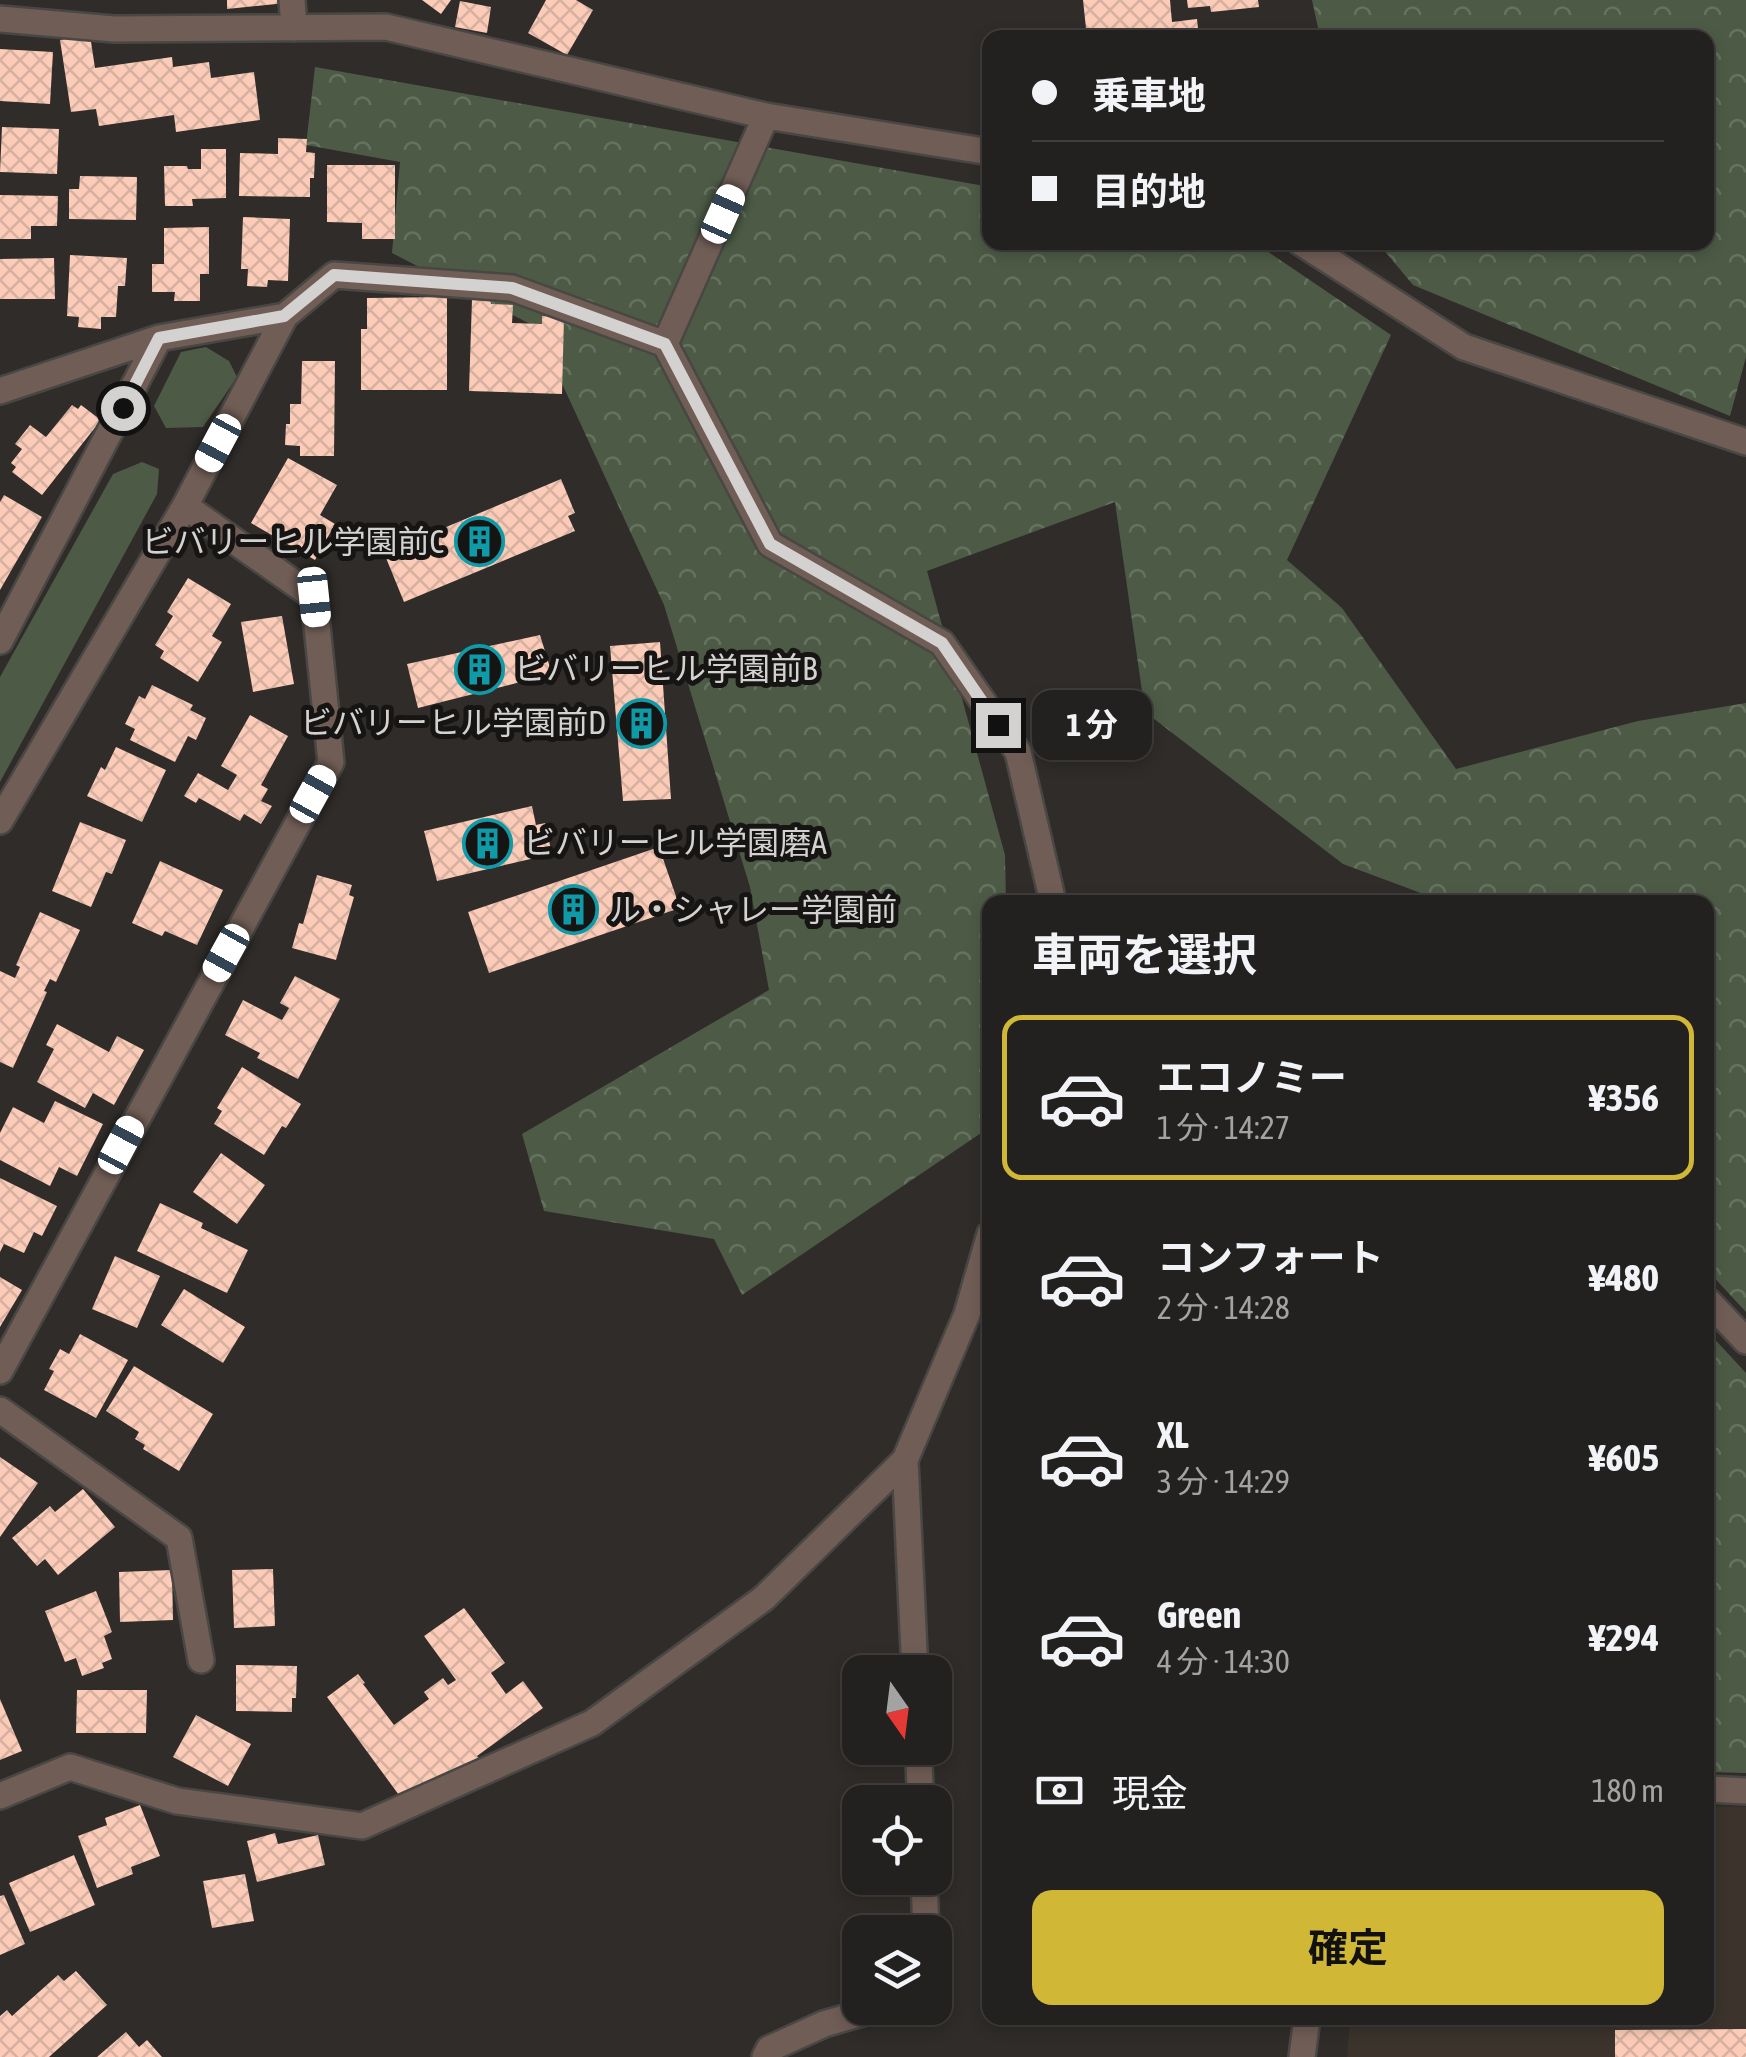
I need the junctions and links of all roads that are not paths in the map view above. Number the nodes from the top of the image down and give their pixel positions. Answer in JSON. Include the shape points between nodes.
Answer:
{"nodes":[{"id":1,"x":292,"y":0,"type":"edge"},
{"id":2,"x":0,"y":19,"type":"edge"},
{"id":3,"x":294,"y":28,"type":"junction"},
{"id":4,"x":766,"y":116,"type":"junction"},
{"id":5,"x":982,"y":151,"type":"edge"},
{"id":6,"x":1312,"y":250,"type":"edge"},
{"id":7,"x":284,"y":316,"type":"junction"},
{"id":8,"x":159,"y":338,"type":"junction"},
{"id":9,"x":665,"y":344,"type":"junction"},
{"id":10,"x":0,"y":391,"type":"edge"},
{"id":11,"x":1746,"y":442,"type":"edge"},
{"id":12,"x":185,"y":506,"type":"junction"},
{"id":13,"x":0,"y":641,"type":"edge"},
{"id":14,"x":0,"y":820,"type":"edge"},
{"id":15,"x":1052,"y":895,"type":"edge"},
{"id":16,"x":982,"y":1262,"type":"edge"},
{"id":17,"x":1714,"y":1307,"type":"edge"},
{"id":18,"x":1746,"y":1341,"type":"edge"},
{"id":19,"x":0,"y":1371,"type":"edge"},
{"id":20,"x":0,"y":1410,"type":"edge"},
{"id":21,"x":905,"y":1460,"type":"junction"},
{"id":22,"x":914,"y":1655,"type":"edge"},
{"id":23,"x":201,"y":1660,"type":"dead end"},
{"id":24,"x":1714,"y":1789,"type":"edge"},
{"id":25,"x":1746,"y":1791,"type":"edge"},
{"id":26,"x":0,"y":1796,"type":"edge"},
{"id":27,"x":842,"y":2019,"type":"edge"},
{"id":28,"x":1305,"y":2025,"type":"edge"},
{"id":29,"x":766,"y":2057,"type":"edge"},
{"id":30,"x":1302,"y":2057,"type":"edge"}],
"edges":[{"from":1,"to":3,"type":"street"},
{"from":2,"to":3,"type":"street","via":[[114,30]]},
{"from":3,"to":4,"type":"street","via":[[386,28]]},
{"from":4,"to":5,"type":"street"},
{"from":4,"to":9,"type":"street"},
{"from":6,"to":11,"type":"street","via":[[1464,347]]},
{"from":7,"to":8,"type":"street"},
{"from":7,"to":9,"type":"street","via":[[334,275],[393,279],[512,288]]},
{"from":7,"to":12,"type":"street"},
{"from":8,"to":10,"type":"street"},
{"from":8,"to":13,"type":"street"},
{"from":9,"to":15,"type":"street","via":[[770,544],[942,643],[1018,752]]},
{"from":12,"to":14,"type":"street"},
{"from":12,"to":19,"type":"street","via":[[314,597],[331,762]]},
{"from":16,"to":21,"type":"street"},
{"from":17,"to":18,"type":"street"},
{"from":20,"to":23,"type":"street","via":[[179,1538]]},
{"from":21,"to":22,"type":"street"},
{"from":21,"to":26,"type":"street","via":[[764,1598],[592,1723],[362,1826],[177,1801],[70,1767]]},
{"from":24,"to":25,"type":"street"},
{"from":27,"to":29,"type":"street"},
{"from":28,"to":30,"type":"street"}]}
